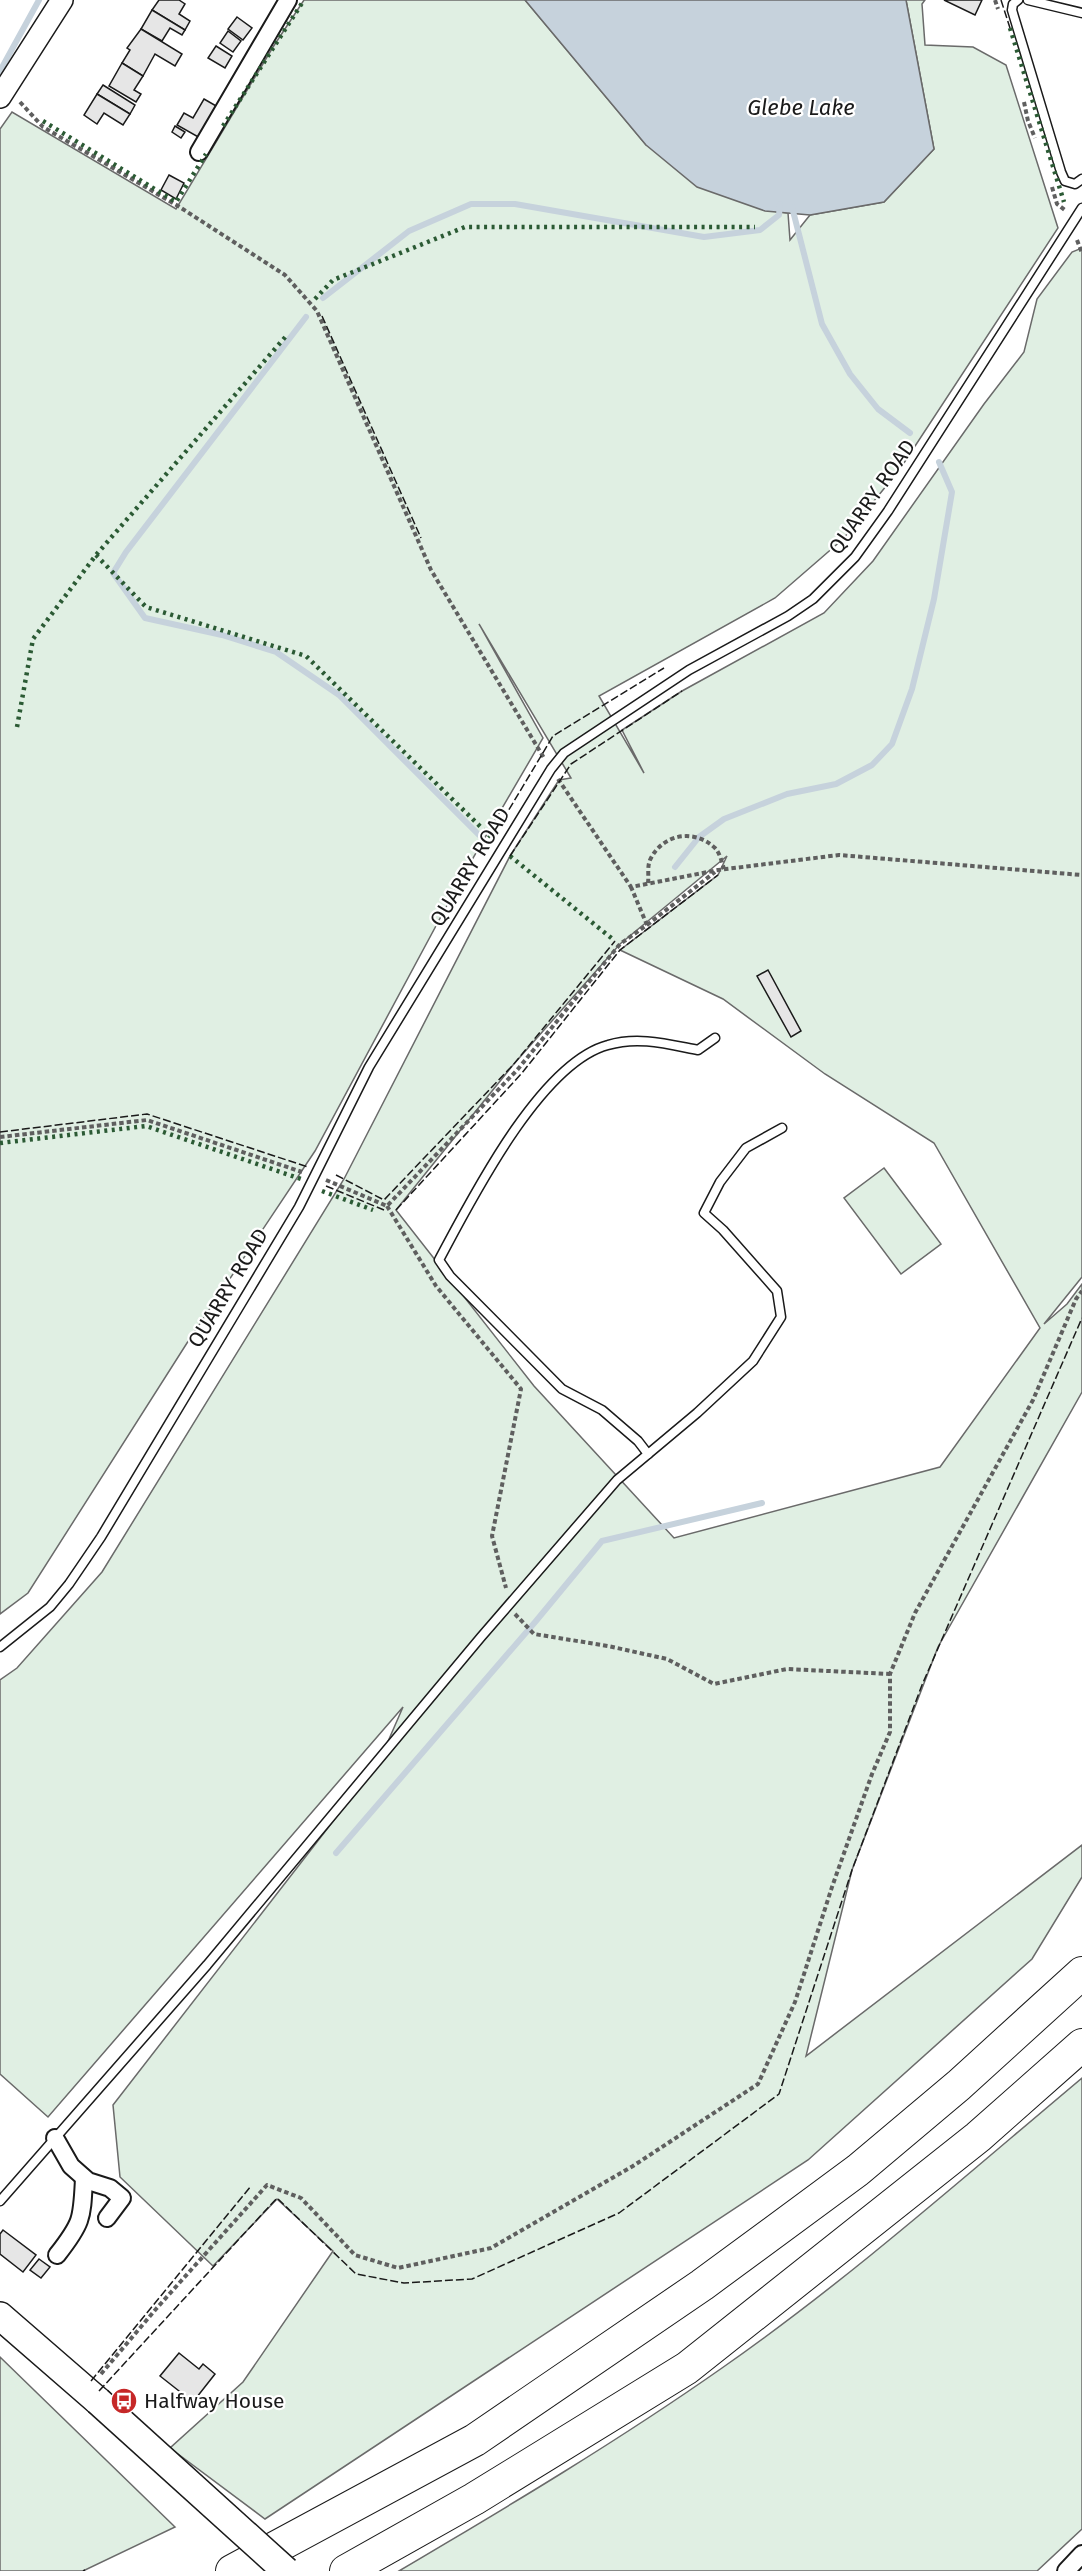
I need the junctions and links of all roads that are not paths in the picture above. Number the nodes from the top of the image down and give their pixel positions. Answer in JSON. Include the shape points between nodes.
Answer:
{"nodes":[{"id":1,"x":62,"y":0,"type":"edge"},
{"id":2,"x":288,"y":0,"type":"edge"},
{"id":3,"x":1018,"y":0,"type":"edge"},
{"id":4,"x":1028,"y":0,"type":"edge"},
{"id":5,"x":1082,"y":13,"type":"edge"},
{"id":6,"x":3,"y":92,"type":"edge"},
{"id":7,"x":199,"y":152,"type":"dead end"},
{"id":8,"x":1082,"y":178,"type":"edge"},
{"id":9,"x":1082,"y":208,"type":"edge"},
{"id":10,"x":715,"y":1038,"type":"dead end"},
{"id":11,"x":782,"y":1128,"type":"dead end"},
{"id":12,"x":648,"y":1454,"type":"junction"},
{"id":13,"x":0,"y":1647,"type":"edge"},
{"id":14,"x":1082,"y":1973,"type":"edge"},
{"id":15,"x":1082,"y":2045,"type":"edge"},
{"id":16,"x":55,"y":2138,"type":"junction"},
{"id":17,"x":84,"y":2178,"type":"junction"},
{"id":18,"x":0,"y":2200,"type":"edge"},
{"id":19,"x":107,"y":2217,"type":"dead end"},
{"id":20,"x":57,"y":2255,"type":"dead end"},
{"id":21,"x":0,"y":2316,"type":"edge"},
{"id":22,"x":1082,"y":2554,"type":"edge"},
{"id":23,"x":232,"y":2571,"type":"edge"},
{"id":24,"x":286,"y":2571,"type":"edge"},
{"id":25,"x":346,"y":2571,"type":"edge"},
{"id":26,"x":1066,"y":2571,"type":"edge"}],
"edges":[{"from":1,"to":6,"type":"street"},
{"from":2,"to":7,"type":"street"},
{"from":3,"to":8,"type":"lane","via":[[1012,10],[1061,172],[1065,181],[1075,184]]},
{"from":4,"to":5,"type":"lane"},
{"from":9,"to":13,"type":"lane","name":"QUARRY ROAD","via":[[855,557],[813,599],[688,670],[564,753],[551,769],[369,1067],[299,1207],[101,1537],[50,1606]]},
{"from":10,"to":12,"type":"lane","via":[[698,1050],[644,1040],[606,1045],[565,1068],[524,1117],[475,1192],[439,1260],[450,1276],[562,1389],[602,1410]]},
{"from":11,"to":12,"type":"lane","via":[[746,1148],[720,1182],[704,1213],[777,1291],[781,1317],[753,1361]]},
{"from":12,"to":16,"type":"lane","via":[[617,1480],[207,1965]]},
{"from":14,"to":23,"type":"highway","via":[[858,2170],[702,2284],[475,2440]]},
{"from":15,"to":25,"type":"highway","via":[[978,2137],[687,2368],[474,2499]]},
{"from":16,"to":17,"type":"street","via":[[70,2166]]},
{"from":16,"to":18,"type":"lane"},
{"from":17,"to":19,"type":"street","via":[[110,2188],[122,2198]]},
{"from":17,"to":20,"type":"street","via":[[83,2208],[77,2230]]},
{"from":21,"to":24,"type":"main road","bridge":true},
{"from":22,"to":26,"type":"street"}]}
